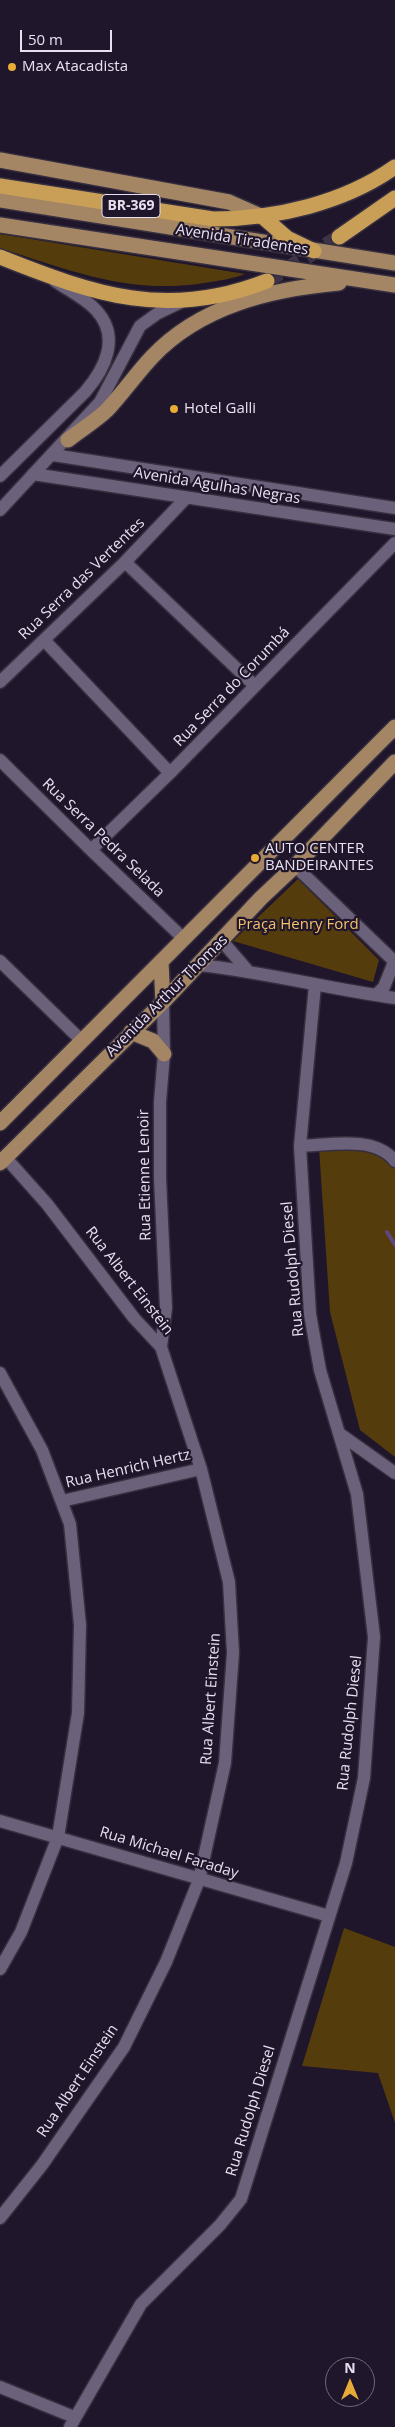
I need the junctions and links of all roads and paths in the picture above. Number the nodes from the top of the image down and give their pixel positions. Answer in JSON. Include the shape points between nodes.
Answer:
{"nodes":[{"id":1,"x":0,"y":160,"type":"edge"},
{"id":2,"x":395,"y":167,"type":"edge"},
{"id":3,"x":0,"y":186,"type":"edge"},
{"id":4,"x":395,"y":198,"type":"edge"},
{"id":5,"x":0,"y":200,"type":"edge"},
{"id":6,"x":263,"y":217,"type":"junction"},
{"id":7,"x":0,"y":225,"type":"edge"},
{"id":8,"x":339,"y":237,"type":"tunnel mouth"},
{"id":9,"x":314,"y":251,"type":"junction"},
{"id":10,"x":0,"y":257,"type":"edge"},
{"id":11,"x":395,"y":263,"type":"edge"},
{"id":12,"x":395,"y":266,"type":"edge"},
{"id":13,"x":43,"y":274,"type":"junction"},
{"id":14,"x":267,"y":281,"type":"tunnel mouth"},
{"id":15,"x":367,"y":281,"type":"junction"},
{"id":16,"x":395,"y":285,"type":"edge"},
{"id":17,"x":181,"y":302,"type":"junction"},
{"id":18,"x":68,"y":440,"type":"junction"},
{"id":19,"x":53,"y":455,"type":"junction"},
{"id":20,"x":34,"y":474,"type":"junction"},
{"id":21,"x":0,"y":476,"type":"edge"},
{"id":22,"x":277,"y":490,"type":"junction"},
{"id":23,"x":186,"y":498,"type":"junction"},
{"id":24,"x":395,"y":508,"type":"edge"},
{"id":25,"x":0,"y":510,"type":"edge"},
{"id":26,"x":274,"y":511,"type":"junction"},
{"id":27,"x":395,"y":529,"type":"edge"},
{"id":28,"x":395,"y":543,"type":"edge"},
{"id":29,"x":126,"y":562,"type":"junction"},
{"id":30,"x":44,"y":640,"type":"junction"},
{"id":31,"x":0,"y":682,"type":"edge"},
{"id":32,"x":255,"y":686,"type":"junction"},
{"id":33,"x":395,"y":727,"type":"edge"},
{"id":34,"x":0,"y":760,"type":"edge"},
{"id":35,"x":395,"y":762,"type":"edge"},
{"id":36,"x":170,"y":773,"type":"junction"},
{"id":37,"x":91,"y":850,"type":"junction"},
{"id":38,"x":295,"y":866,"type":"junction"},
{"id":39,"x":243,"y":879,"type":"junction"},
{"id":40,"x":261,"y":898,"type":"junction"},
{"id":41,"x":184,"y":939,"type":"junction"},
{"id":42,"x":222,"y":941,"type":"junction"},
{"id":43,"x":0,"y":961,"type":"edge"},
{"id":44,"x":161,"y":962,"type":"junction"},
{"id":45,"x":395,"y":962,"type":"edge"},
{"id":46,"x":199,"y":965,"type":"junction"},
{"id":47,"x":247,"y":970,"type":"junction"},
{"id":48,"x":314,"y":985,"type":"junction"},
{"id":49,"x":376,"y":995,"type":"junction"},
{"id":50,"x":395,"y":998,"type":"edge"},
{"id":51,"x":163,"y":1002,"type":"junction"},
{"id":52,"x":131,"y":1032,"type":"junction"},
{"id":53,"x":82,"y":1041,"type":"junction"},
{"id":54,"x":164,"y":1054,"type":"junction"},
{"id":55,"x":0,"y":1123,"type":"edge"},
{"id":56,"x":300,"y":1146,"type":"junction"},
{"id":57,"x":3,"y":1160,"type":"edge"},
{"id":58,"x":395,"y":1161,"type":"edge"},
{"id":59,"x":161,"y":1347,"type":"junction"},
{"id":60,"x":0,"y":1373,"type":"edge"},
{"id":61,"x":340,"y":1434,"type":"junction"},
{"id":62,"x":201,"y":1469,"type":"junction"},
{"id":63,"x":395,"y":1474,"type":"edge"},
{"id":64,"x":62,"y":1501,"type":"junction"},
{"id":65,"x":0,"y":1821,"type":"edge"},
{"id":66,"x":58,"y":1837,"type":"junction"},
{"id":67,"x":199,"y":1880,"type":"junction"},
{"id":68,"x":328,"y":1916,"type":"junction"},
{"id":69,"x":0,"y":1969,"type":"edge"},
{"id":70,"x":0,"y":2218,"type":"edge"},
{"id":71,"x":0,"y":2387,"type":"edge"},
{"id":72,"x":72,"y":2422,"type":"edge"}],
"edges":[{"from":1,"to":6,"type":"main road","via":[[229,202]]},
{"from":2,"to":6,"type":"highway","number":"BR-369","via":[[352,192]]},
{"from":3,"to":6,"type":"highway","number":"BR-369","via":[[214,219]]},
{"from":4,"to":8,"type":"highway"},
{"from":5,"to":9,"type":"main road","name":"Avenida Tiradentes"},
{"from":6,"to":9,"type":"highway","via":[[287,238]]},
{"from":7,"to":15,"type":"main road","name":"Avenida Tiradentes"},
{"from":9,"to":11,"type":"main road","name":"Avenida Tiradentes"},
{"from":10,"to":13,"type":"highway"},
{"from":12,"to":15,"type":"main road","via":[[381,270]]},
{"from":13,"to":17,"type":"highway","via":[[122,297]]},
{"from":13,"to":21,"type":"street","via":[[85,300],[102,317],[108,337],[106,363],[85,392]]},
{"from":14,"to":17,"type":"highway","via":[[239,292]]},
{"from":15,"to":16,"type":"main road","name":"Avenida Tiradentes"},
{"from":15,"to":18,"type":"main road","via":[[287,290],[208,315],[170,340],[106,411]]},
{"from":17,"to":18,"type":"street","via":[[140,326],[100,402]]},
{"from":18,"to":19,"type":"street"},
{"from":19,"to":20,"type":"street"},
{"from":19,"to":22,"type":"street","name":"Avenida Agulhas Negras"},
{"from":20,"to":23,"type":"street","name":"Avenida Agulhas Negras"},
{"from":20,"to":25,"type":"street"},
{"from":22,"to":24,"type":"street","name":"Avenida Agulhas Negras"},
{"from":22,"to":26,"type":"street"},
{"from":23,"to":26,"type":"street","name":"Avenida Agulhas Negras"},
{"from":23,"to":29,"type":"street","name":"Rua Serra das Vertentes"},
{"from":26,"to":27,"type":"street","name":"Avenida Agulhas Negras"},
{"from":28,"to":32,"type":"street","name":"Rua Serra do Corumbá"},
{"from":29,"to":30,"type":"street","name":"Rua Serra das Vertentes"},
{"from":29,"to":32,"type":"street"},
{"from":30,"to":31,"type":"street","name":"Rua Serra das Vertentes"},
{"from":30,"to":36,"type":"street"},
{"from":32,"to":36,"type":"street","name":"Rua Serra do Corumbá"},
{"from":33,"to":39,"type":"main road","name":"Avenida Arthur Thomas"},
{"from":34,"to":37,"type":"street","name":"Rua Serra Pedra Selada"},
{"from":35,"to":38,"type":"main road","name":"Avenida Arthur Thomas"},
{"from":36,"to":37,"type":"street","name":"Rua Serra do Corumbá"},
{"from":37,"to":41,"type":"street","name":"Rua Serra Pedra Selada"},
{"from":38,"to":40,"type":"main road","name":"Avenida Arthur Thomas"},
{"from":38,"to":45,"type":"street"},
{"from":39,"to":40,"type":"main road"},
{"from":39,"to":41,"type":"main road","name":"Avenida Arthur Thomas"},
{"from":40,"to":42,"type":"main road","name":"Avenida Arthur Thomas"},
{"from":41,"to":44,"type":"main road","name":"Avenida Arthur Thomas"},
{"from":42,"to":46,"type":"main road","name":"Avenida Arthur Thomas"},
{"from":42,"to":47,"type":"street"},
{"from":43,"to":53,"type":"street"},
{"from":44,"to":51,"type":"main road"},
{"from":44,"to":53,"type":"main road","name":"Avenida Arthur Thomas"},
{"from":45,"to":49,"type":"street","via":[[384,987]]},
{"from":46,"to":47,"type":"street"},
{"from":46,"to":51,"type":"main road","name":"Avenida Arthur Thomas"},
{"from":47,"to":48,"type":"street"},
{"from":48,"to":49,"type":"street"},
{"from":48,"to":56,"type":"street","name":"Rua Rudolph Diesel"},
{"from":49,"to":50,"type":"street"},
{"from":51,"to":52,"type":"main road","name":"Avenida Arthur Thomas"},
{"from":51,"to":54,"type":"street","name":"Rua Etienne Lenoir"},
{"from":52,"to":54,"type":"main road","via":[[153,1041]]},
{"from":52,"to":57,"type":"main road","name":"Avenida Arthur Thomas"},
{"from":53,"to":55,"type":"main road","name":"Avenida Arthur Thomas"},
{"from":54,"to":59,"type":"street","name":"Rua Etienne Lenoir","via":[[160,1178],[166,1308]]},
{"from":56,"to":58,"type":"street","via":[[372,1144],[388,1152]]},
{"from":56,"to":61,"type":"street","name":"Rua Rudolph Diesel","via":[[310,1314],[320,1370]]},
{"from":57,"to":59,"type":"street","name":"Rua Albert Einstein","via":[[47,1204],[134,1318]]},
{"from":59,"to":62,"type":"street","name":"Rua Albert Einstein"},
{"from":60,"to":64,"type":"street","via":[[42,1450]]},
{"from":61,"to":63,"type":"street"},
{"from":61,"to":68,"type":"street","name":"Rua Rudolph Diesel","via":[[357,1494],[374,1637],[364,1778],[346,1863]]},
{"from":62,"to":64,"type":"street","name":"Rua Henrich Hertz"},
{"from":62,"to":67,"type":"street","name":"Rua Albert Einstein","via":[[229,1582],[233,1653],[225,1763]]},
{"from":64,"to":66,"type":"street","via":[[70,1524],[80,1625],[78,1713]]},
{"from":65,"to":66,"type":"street","name":"Rua Michael Faraday"},
{"from":66,"to":67,"type":"street","name":"Rua Michael Faraday"},
{"from":66,"to":69,"type":"street","via":[[21,1932]]},
{"from":67,"to":68,"type":"street","name":"Rua Michael Faraday"},
{"from":67,"to":70,"type":"street","name":"Rua Albert Einstein","via":[[166,1962],[124,2047],[42,2165]]},
{"from":68,"to":72,"type":"street","name":"Rua Rudolph Diesel","via":[[241,2199],[141,2304]]},
{"from":71,"to":72,"type":"street"}]}
